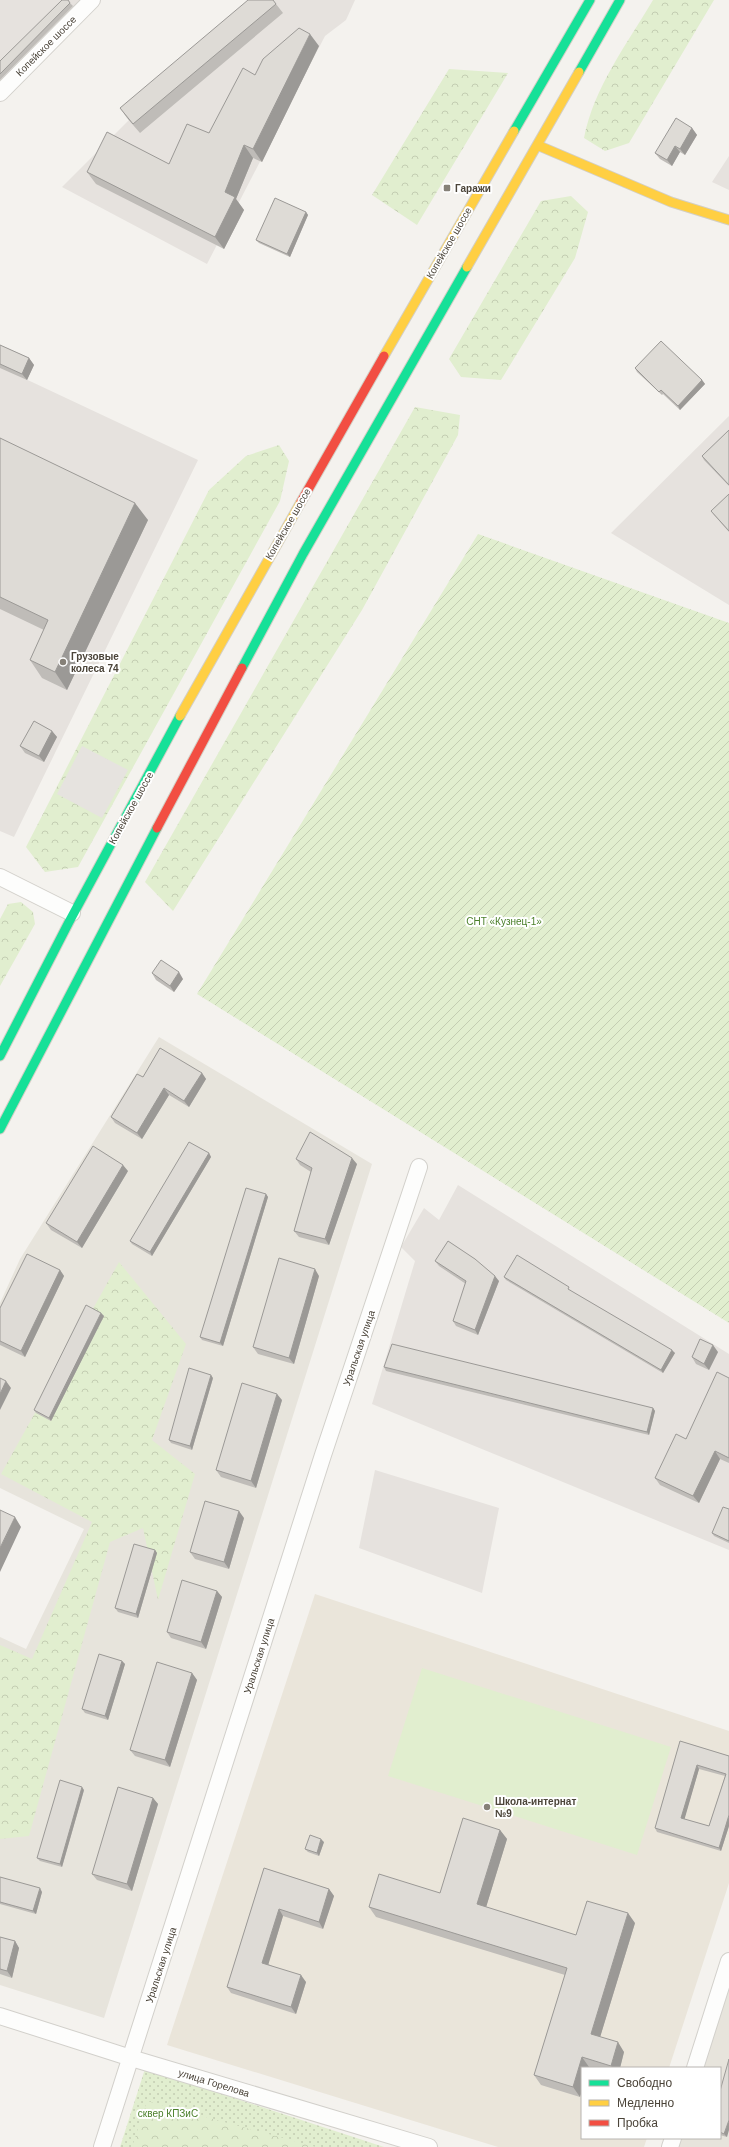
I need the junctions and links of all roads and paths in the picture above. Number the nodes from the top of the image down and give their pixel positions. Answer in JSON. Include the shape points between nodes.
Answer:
{"nodes":[{"id":1,"x":92,"y":0,"type":"edge"},
{"id":2,"x":590,"y":0,"type":"edge"},
{"id":3,"x":620,"y":0,"type":"edge"},
{"id":4,"x":0,"y":93,"type":"edge"},
{"id":5,"x":534,"y":143,"type":"junction"},
{"id":6,"x":729,"y":220,"type":"edge"},
{"id":7,"x":0,"y":877,"type":"edge"},
{"id":8,"x":78,"y":917,"type":"junction"},
{"id":9,"x":0,"y":1056,"type":"edge"},
{"id":10,"x":0,"y":1129,"type":"edge"},
{"id":11,"x":419,"y":1167,"type":"dead end"},
{"id":12,"x":729,"y":1961,"type":"edge"},
{"id":13,"x":0,"y":2016,"type":"edge"},
{"id":14,"x":131,"y":2058,"type":"junction"},
{"id":15,"x":695,"y":2067,"type":"edge"},
{"id":16,"x":102,"y":2147,"type":"edge"},
{"id":17,"x":429,"y":2147,"type":"edge"}],
"edges":[{"from":1,"to":4,"type":"street","name":"Копейское шоссе"},
{"from":2,"to":8,"type":"main road","name":"Копейское шоссе","via":[[517,133],[280,538]]},
{"from":3,"to":5,"type":"main road"},
{"from":5,"to":6,"type":"main road","via":[[671,202]]},
{"from":5,"to":10,"type":"main road","via":[[303,554],[98,931]]},
{"from":7,"to":8,"type":"street"},
{"from":8,"to":9,"type":"main road","name":"Копейское шоссе"},
{"from":11,"to":14,"type":"street","name":"Уральская улица","via":[[323,1455]]},
{"from":12,"to":15,"type":"street"},
{"from":13,"to":14,"type":"street","name":"улица Горелова"},
{"from":14,"to":16,"type":"street","name":"Уральская улица"},
{"from":14,"to":17,"type":"street","name":"улица Горелова"}]}
